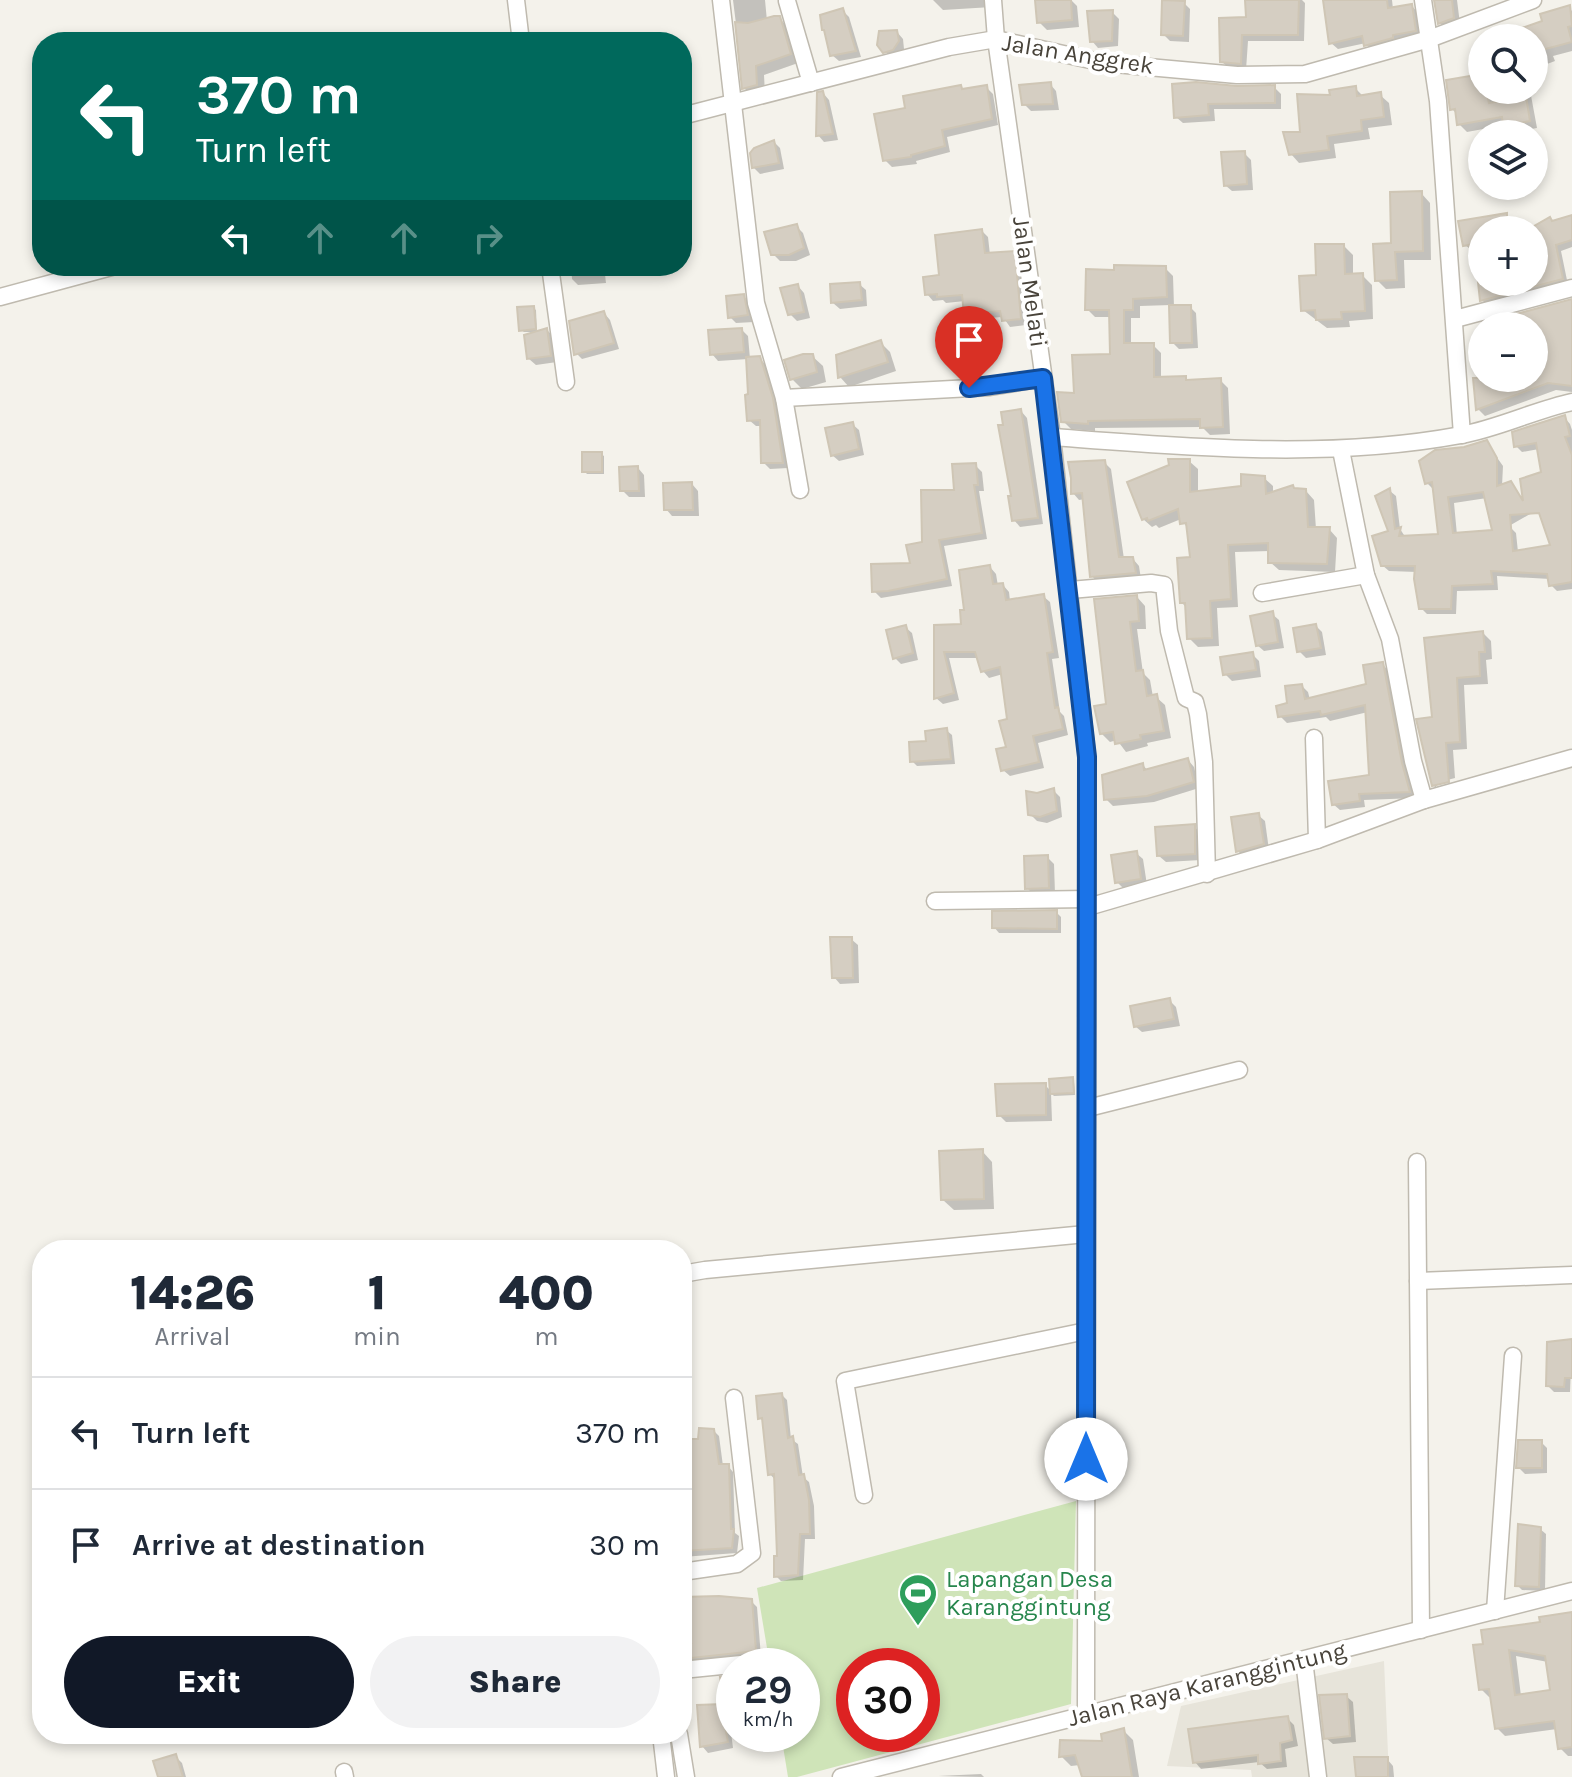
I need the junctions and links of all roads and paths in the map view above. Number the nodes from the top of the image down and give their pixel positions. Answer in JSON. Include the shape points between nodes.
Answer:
{"nodes":[{"id":1,"x":516,"y":0,"type":"edge"},
{"id":2,"x":721,"y":0,"type":"edge"},
{"id":3,"x":993,"y":0,"type":"edge"},
{"id":4,"x":1423,"y":0,"type":"edge"},
{"id":5,"x":1533,"y":0,"type":"edge"},
{"id":6,"x":787,"y":1,"type":"edge"},
{"id":7,"x":520,"y":32,"type":"edge"},
{"id":8,"x":996,"y":39,"type":"junction"},
{"id":9,"x":1429,"y":39,"type":"junction"},
{"id":10,"x":811,"y":83,"type":"junction"},
{"id":11,"x":734,"y":103,"type":"junction"},
{"id":12,"x":692,"y":114,"type":"edge"},
{"id":13,"x":78,"y":276,"type":"edge"},
{"id":14,"x":551,"y":276,"type":"edge"},
{"id":15,"x":1572,"y":288,"type":"edge"},
{"id":16,"x":0,"y":297,"type":"edge"},
{"id":17,"x":1455,"y":319,"type":"junction"},
{"id":18,"x":1043,"y":378,"type":"junction"},
{"id":19,"x":566,"y":382,"type":"dead end"},
{"id":20,"x":784,"y":398,"type":"junction"},
{"id":21,"x":1572,"y":402,"type":"edge"},
{"id":22,"x":1462,"y":435,"type":"junction"},
{"id":23,"x":1052,"y":437,"type":"junction"},
{"id":24,"x":1341,"y":450,"type":"junction"},
{"id":25,"x":800,"y":490,"type":"dead end"},
{"id":26,"x":1366,"y":575,"type":"junction"},
{"id":27,"x":1070,"y":590,"type":"junction"},
{"id":28,"x":1262,"y":593,"type":"dead end"},
{"id":29,"x":1314,"y":738,"type":"dead end"},
{"id":30,"x":1572,"y":758,"type":"edge"},
{"id":31,"x":1424,"y":800,"type":"junction"},
{"id":32,"x":1317,"y":840,"type":"junction"},
{"id":33,"x":1207,"y":874,"type":"junction"},
{"id":34,"x":935,"y":901,"type":"dead end"},
{"id":35,"x":1088,"y":903,"type":"junction"},
{"id":36,"x":1239,"y":1070,"type":"dead end"},
{"id":37,"x":1088,"y":1108,"type":"junction"},
{"id":38,"x":1417,"y":1162,"type":"dead end"},
{"id":39,"x":1086,"y":1234,"type":"junction"},
{"id":40,"x":692,"y":1272,"type":"edge"},
{"id":41,"x":1572,"y":1275,"type":"edge"},
{"id":42,"x":1418,"y":1281,"type":"junction"},
{"id":43,"x":1086,"y":1331,"type":"junction"},
{"id":44,"x":1513,"y":1356,"type":"dead end"},
{"id":45,"x":734,"y":1398,"type":"dead end"},
{"id":46,"x":864,"y":1495,"type":"dead end"},
{"id":47,"x":692,"y":1571,"type":"edge"},
{"id":48,"x":1572,"y":1591,"type":"edge"},
{"id":49,"x":1495,"y":1611,"type":"junction"},
{"id":50,"x":1421,"y":1630,"type":"junction"},
{"id":51,"x":1304,"y":1660,"type":"junction"},
{"id":52,"x":716,"y":1667,"type":"edge"},
{"id":53,"x":692,"y":1669,"type":"edge"},
{"id":54,"x":1086,"y":1714,"type":"junction"},
{"id":55,"x":662,"y":1744,"type":"edge"},
{"id":56,"x":681,"y":1744,"type":"edge"},
{"id":57,"x":666,"y":1777,"type":"edge"},
{"id":58,"x":686,"y":1777,"type":"edge"},
{"id":59,"x":841,"y":1777,"type":"edge"},
{"id":60,"x":1318,"y":1777,"type":"edge"}],
"edges":[{"from":1,"to":7,"type":"street"},
{"from":2,"to":11,"type":"street"},
{"from":3,"to":8,"type":"street","name":"Jalan Melati"},
{"from":4,"to":9,"type":"street"},
{"from":5,"to":9,"type":"street","name":"Jalan Anggrek"},
{"from":6,"to":10,"type":"street"},
{"from":8,"to":9,"type":"street","name":"Jalan Anggrek","via":[[1104,63],[1237,75],[1305,74]]},
{"from":8,"to":10,"type":"street","name":"Jalan Anggrek"},
{"from":8,"to":18,"type":"street","name":"Jalan Melati"},
{"from":9,"to":17,"type":"street"},
{"from":10,"to":11,"type":"street","name":"Jalan Anggrek"},
{"from":11,"to":12,"type":"street","name":"Jalan Anggrek"},
{"from":11,"to":20,"type":"street","via":[[756,303]]},
{"from":13,"to":16,"type":"street"},
{"from":14,"to":19,"type":"street"},
{"from":15,"to":17,"type":"street"},
{"from":17,"to":22,"type":"street"},
{"from":18,"to":20,"type":"street","via":[[990,387]]},
{"from":18,"to":23,"type":"street","name":"Jalan Melati"},
{"from":20,"to":25,"type":"street"},
{"from":21,"to":22,"type":"street"},
{"from":22,"to":24,"type":"street"},
{"from":23,"to":24,"type":"street"},
{"from":23,"to":27,"type":"street","name":"Jalan Melati"},
{"from":24,"to":26,"type":"street"},
{"from":26,"to":28,"type":"street"},
{"from":26,"to":31,"type":"street","via":[[1390,639]]},
{"from":27,"to":33,"type":"street","via":[[1164,585],[1182,688],[1198,714]]},
{"from":27,"to":35,"type":"street","name":"Jalan Melati","via":[[1087,757]]},
{"from":29,"to":32,"type":"street"},
{"from":30,"to":31,"type":"street"},
{"from":31,"to":32,"type":"street"},
{"from":32,"to":33,"type":"street"},
{"from":33,"to":35,"type":"street"},
{"from":34,"to":35,"type":"street"},
{"from":35,"to":37,"type":"street","name":"Jalan Melati"},
{"from":36,"to":37,"type":"street"},
{"from":37,"to":39,"type":"street","name":"Jalan Melati"},
{"from":38,"to":42,"type":"street"},
{"from":39,"to":40,"type":"street"},
{"from":39,"to":43,"type":"street","name":"Jalan Melati"},
{"from":41,"to":42,"type":"street"},
{"from":42,"to":50,"type":"street"},
{"from":43,"to":46,"type":"street","via":[[845,1381]]},
{"from":43,"to":54,"type":"street","name":"Jalan Melati"},
{"from":44,"to":49,"type":"street"},
{"from":45,"to":47,"type":"street","via":[[752,1553],[737,1564]]},
{"from":48,"to":49,"type":"street","name":"Jalan Raya Karanggintung"},
{"from":49,"to":50,"type":"street","name":"Jalan Raya Karanggintung"},
{"from":50,"to":51,"type":"street","name":"Jalan Raya Karanggintung"},
{"from":51,"to":54,"type":"street","name":"Jalan Raya Karanggintung"},
{"from":51,"to":60,"type":"street"},
{"from":52,"to":53,"type":"street"},
{"from":54,"to":59,"type":"street","name":"Jalan Raya Karanggintung"},
{"from":55,"to":57,"type":"street"},
{"from":56,"to":58,"type":"street"}]}
